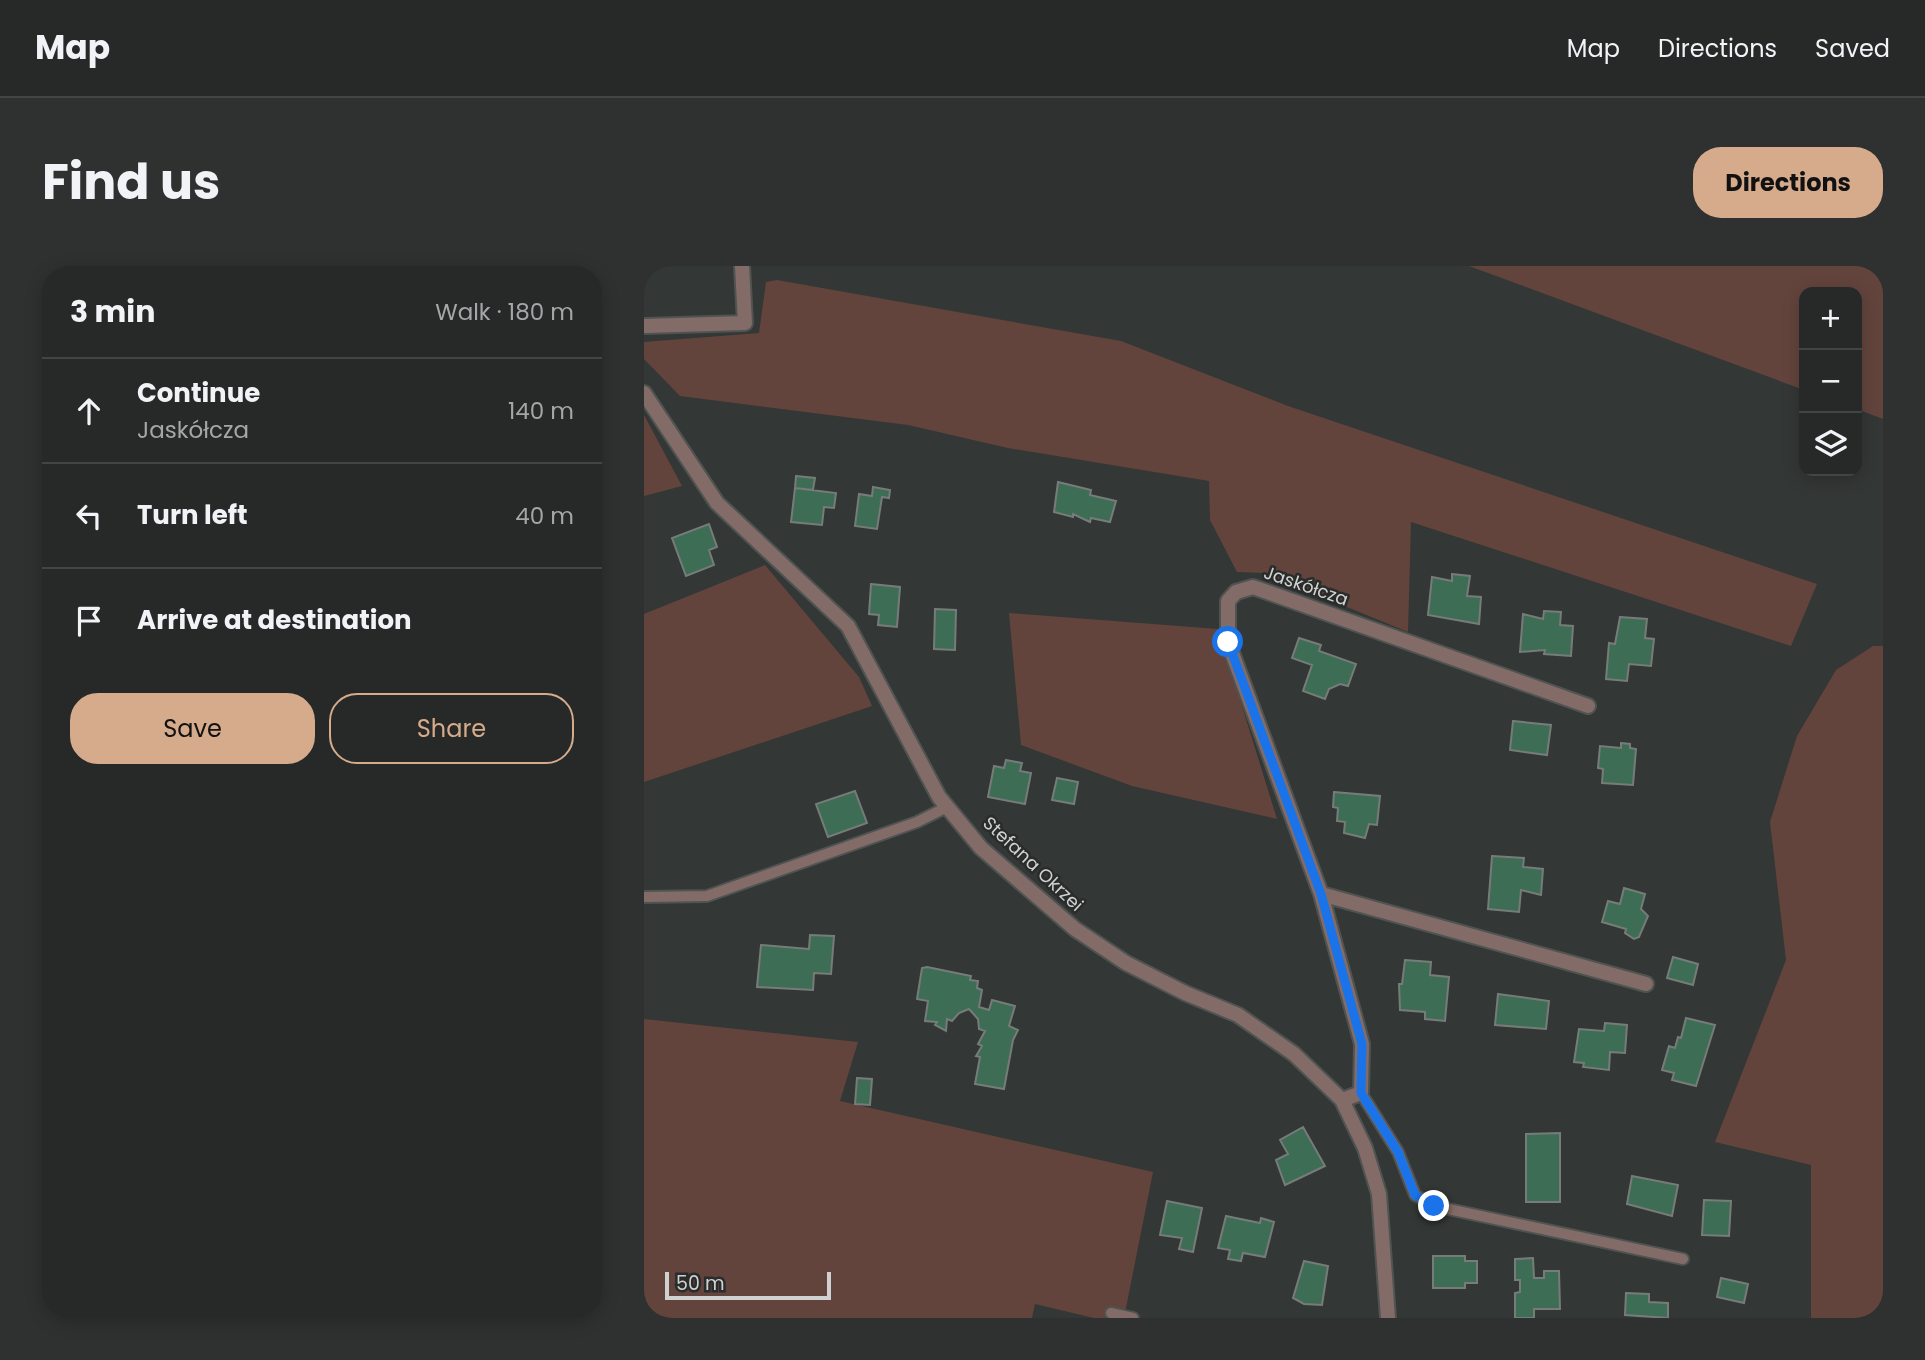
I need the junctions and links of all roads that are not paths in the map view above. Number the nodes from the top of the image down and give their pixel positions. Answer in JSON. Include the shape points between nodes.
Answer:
{"nodes":[{"id":1,"x":742,"y":266,"type":"edge"},
{"id":2,"x":644,"y":326,"type":"edge"},
{"id":3,"x":644,"y":393,"type":"edge"},
{"id":4,"x":1588,"y":706,"type":"dead end"},
{"id":5,"x":947,"y":807,"type":"junction"},
{"id":6,"x":1321,"y":894,"type":"junction"},
{"id":7,"x":644,"y":897,"type":"edge"},
{"id":8,"x":1646,"y":984,"type":"dead end"},
{"id":9,"x":1361,"y":1093,"type":"junction"},
{"id":10,"x":1342,"y":1100,"type":"junction"},
{"id":11,"x":1683,"y":1259,"type":"dead end"},
{"id":12,"x":1111,"y":1313,"type":"dead end"},
{"id":13,"x":1133,"y":1318,"type":"edge"},
{"id":14,"x":1388,"y":1318,"type":"edge"}],
"edges":[{"from":1,"to":2,"type":"street","via":[[745,323]]},
{"from":3,"to":5,"type":"street","name":"Stefana Okrzei","via":[[717,503],[848,626]]},
{"from":4,"to":6,"type":"street","name":"Jaskółcza","via":[[1253,587],[1236,592],[1228,601],[1228,642]]},
{"from":5,"to":7,"type":"lane","via":[[917,822],[707,896]]},
{"from":5,"to":10,"type":"street","name":"Stefana Okrzei","via":[[981,848],[1075,929],[1161,981],[1238,1015],[1294,1055]]},
{"from":6,"to":8,"type":"street"},
{"from":6,"to":9,"type":"street","name":"Jaskółcza","via":[[1362,1044]]},
{"from":9,"to":10,"type":"street"},
{"from":9,"to":11,"type":"lane","via":[[1398,1152],[1415,1195],[1434,1206]]},
{"from":10,"to":14,"type":"street","name":"Stefana Okrzei","via":[[1379,1194]]},
{"from":12,"to":13,"type":"lane"}]}
